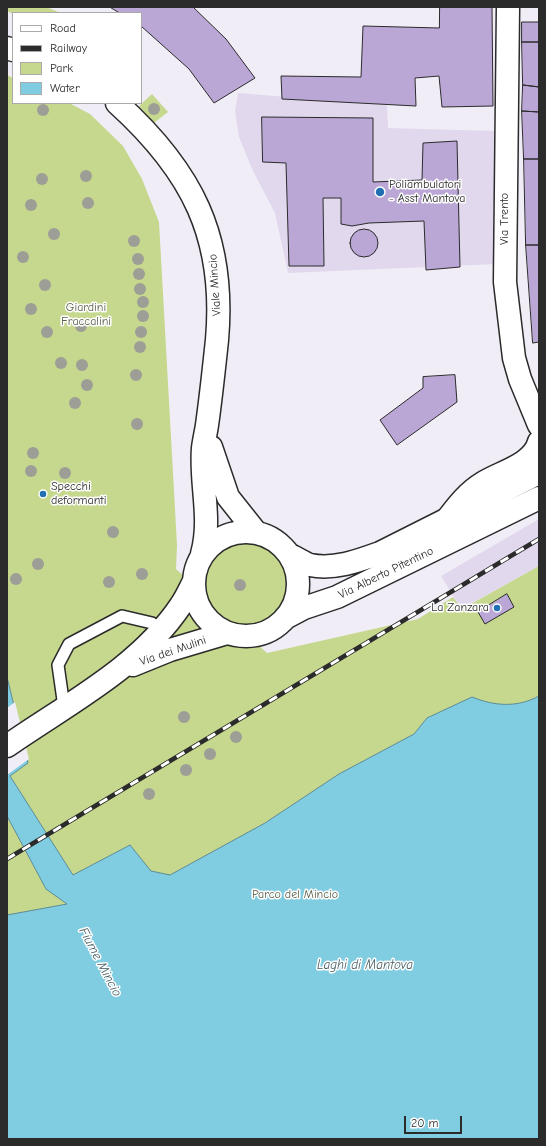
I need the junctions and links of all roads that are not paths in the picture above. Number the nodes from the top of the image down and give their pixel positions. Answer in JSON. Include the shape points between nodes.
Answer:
{"nodes":[{"id":1,"x":508,"y":7,"type":"edge"},
{"id":2,"x":514,"y":7,"type":"edge"},
{"id":3,"x":118,"y":104,"type":"edge"},
{"id":4,"x":535,"y":394,"type":"edge"},
{"id":5,"x":207,"y":426,"type":"junction"},
{"id":6,"x":539,"y":438,"type":"edge"},
{"id":7,"x":539,"y":473,"type":"edge"},
{"id":8,"x":539,"y":488,"type":"edge"},
{"id":9,"x":539,"y":498,"type":"edge"},
{"id":10,"x":448,"y":518,"type":"junction"},
{"id":11,"x":486,"y":524,"type":"junction"},
{"id":12,"x":255,"y":532,"type":"junction"},
{"id":13,"x":202,"y":554,"type":"junction"},
{"id":14,"x":290,"y":555,"type":"junction"},
{"id":15,"x":194,"y":581,"type":"junction"},
{"id":16,"x":285,"y":618,"type":"junction"},
{"id":17,"x":161,"y":631,"type":"junction"},
{"id":18,"x":227,"y":633,"type":"junction"},
{"id":19,"x":119,"y":670,"type":"junction"},
{"id":20,"x":64,"y":707,"type":"junction"},
{"id":21,"x":7,"y":746,"type":"edge"}],
"edges":[{"from":1,"to":4,"type":"main road","name":"Via Trento","via":[[505,282],[514,358],[520,379]]},
{"from":2,"to":4,"type":"lane","name":"Via Trento","via":[[511,282],[520,356]]},
{"from":3,"to":5,"type":"main road","name":"Viale Mincio","via":[[151,135],[180,174],[195,200],[212,244],[218,302],[217,339]]},
{"from":4,"to":6,"type":"main road","name":"Via Trento"},
{"from":5,"to":12,"type":"main road","name":"Viale Mincio","via":[[224,488]]},
{"from":5,"to":13,"type":"main road","name":"Viale Mincio","via":[[203,454],[207,531]]},
{"from":6,"to":10,"type":"main road","name":"Via Alberto Pitentino","via":[[527,459],[476,487]]},
{"from":7,"to":10,"type":"main road","name":"Via Alberto Pitentino"},
{"from":8,"to":11,"type":"lane","name":"Via Alberto Pitentino","via":[[499,507]]},
{"from":9,"to":11,"type":"main road","name":"Via Alberto Pitentino"},
{"from":10,"to":14,"type":"main road","name":"Via Alberto Pitentino","via":[[362,560],[332,567],[309,564]]},
{"from":11,"to":16,"type":"main road","name":"Via Alberto Pitentino","via":[[337,598],[304,608]]},
{"from":12,"to":13,"type":"main road","name":"Via dei Mulini","via":[[233,532],[221,537]]},
{"from":12,"to":14,"type":"main road","name":"Via dei Mulini","via":[[276,540]]},
{"from":13,"to":15,"type":"main road","name":"Via dei Mulini","via":[[195,570]]},
{"from":14,"to":16,"type":"main road","name":"Via dei Mulini","via":[[298,572],[299,585],[292,609]]},
{"from":15,"to":17,"type":"main road","name":"Via dei Mulini","via":[[182,604]]},
{"from":15,"to":18,"type":"main road","name":"Via dei Mulini","via":[[195,596],[200,610],[218,628]]},
{"from":16,"to":18,"type":"main road","name":"Via dei Mulini","via":[[276,627],[262,634],[250,636]]},
{"from":17,"to":19,"type":"main road","name":"Via dei Mulini"},
{"from":17,"to":20,"type":"lane","via":[[152,623],[122,616],[69,644],[58,665]]},
{"from":18,"to":19,"type":"main road","name":"Via dei Mulini","via":[[170,650]]},
{"from":19,"to":20,"type":"main road","name":"Via dei Mulini"},
{"from":20,"to":21,"type":"main road","name":"Via dei Mulini"}]}
